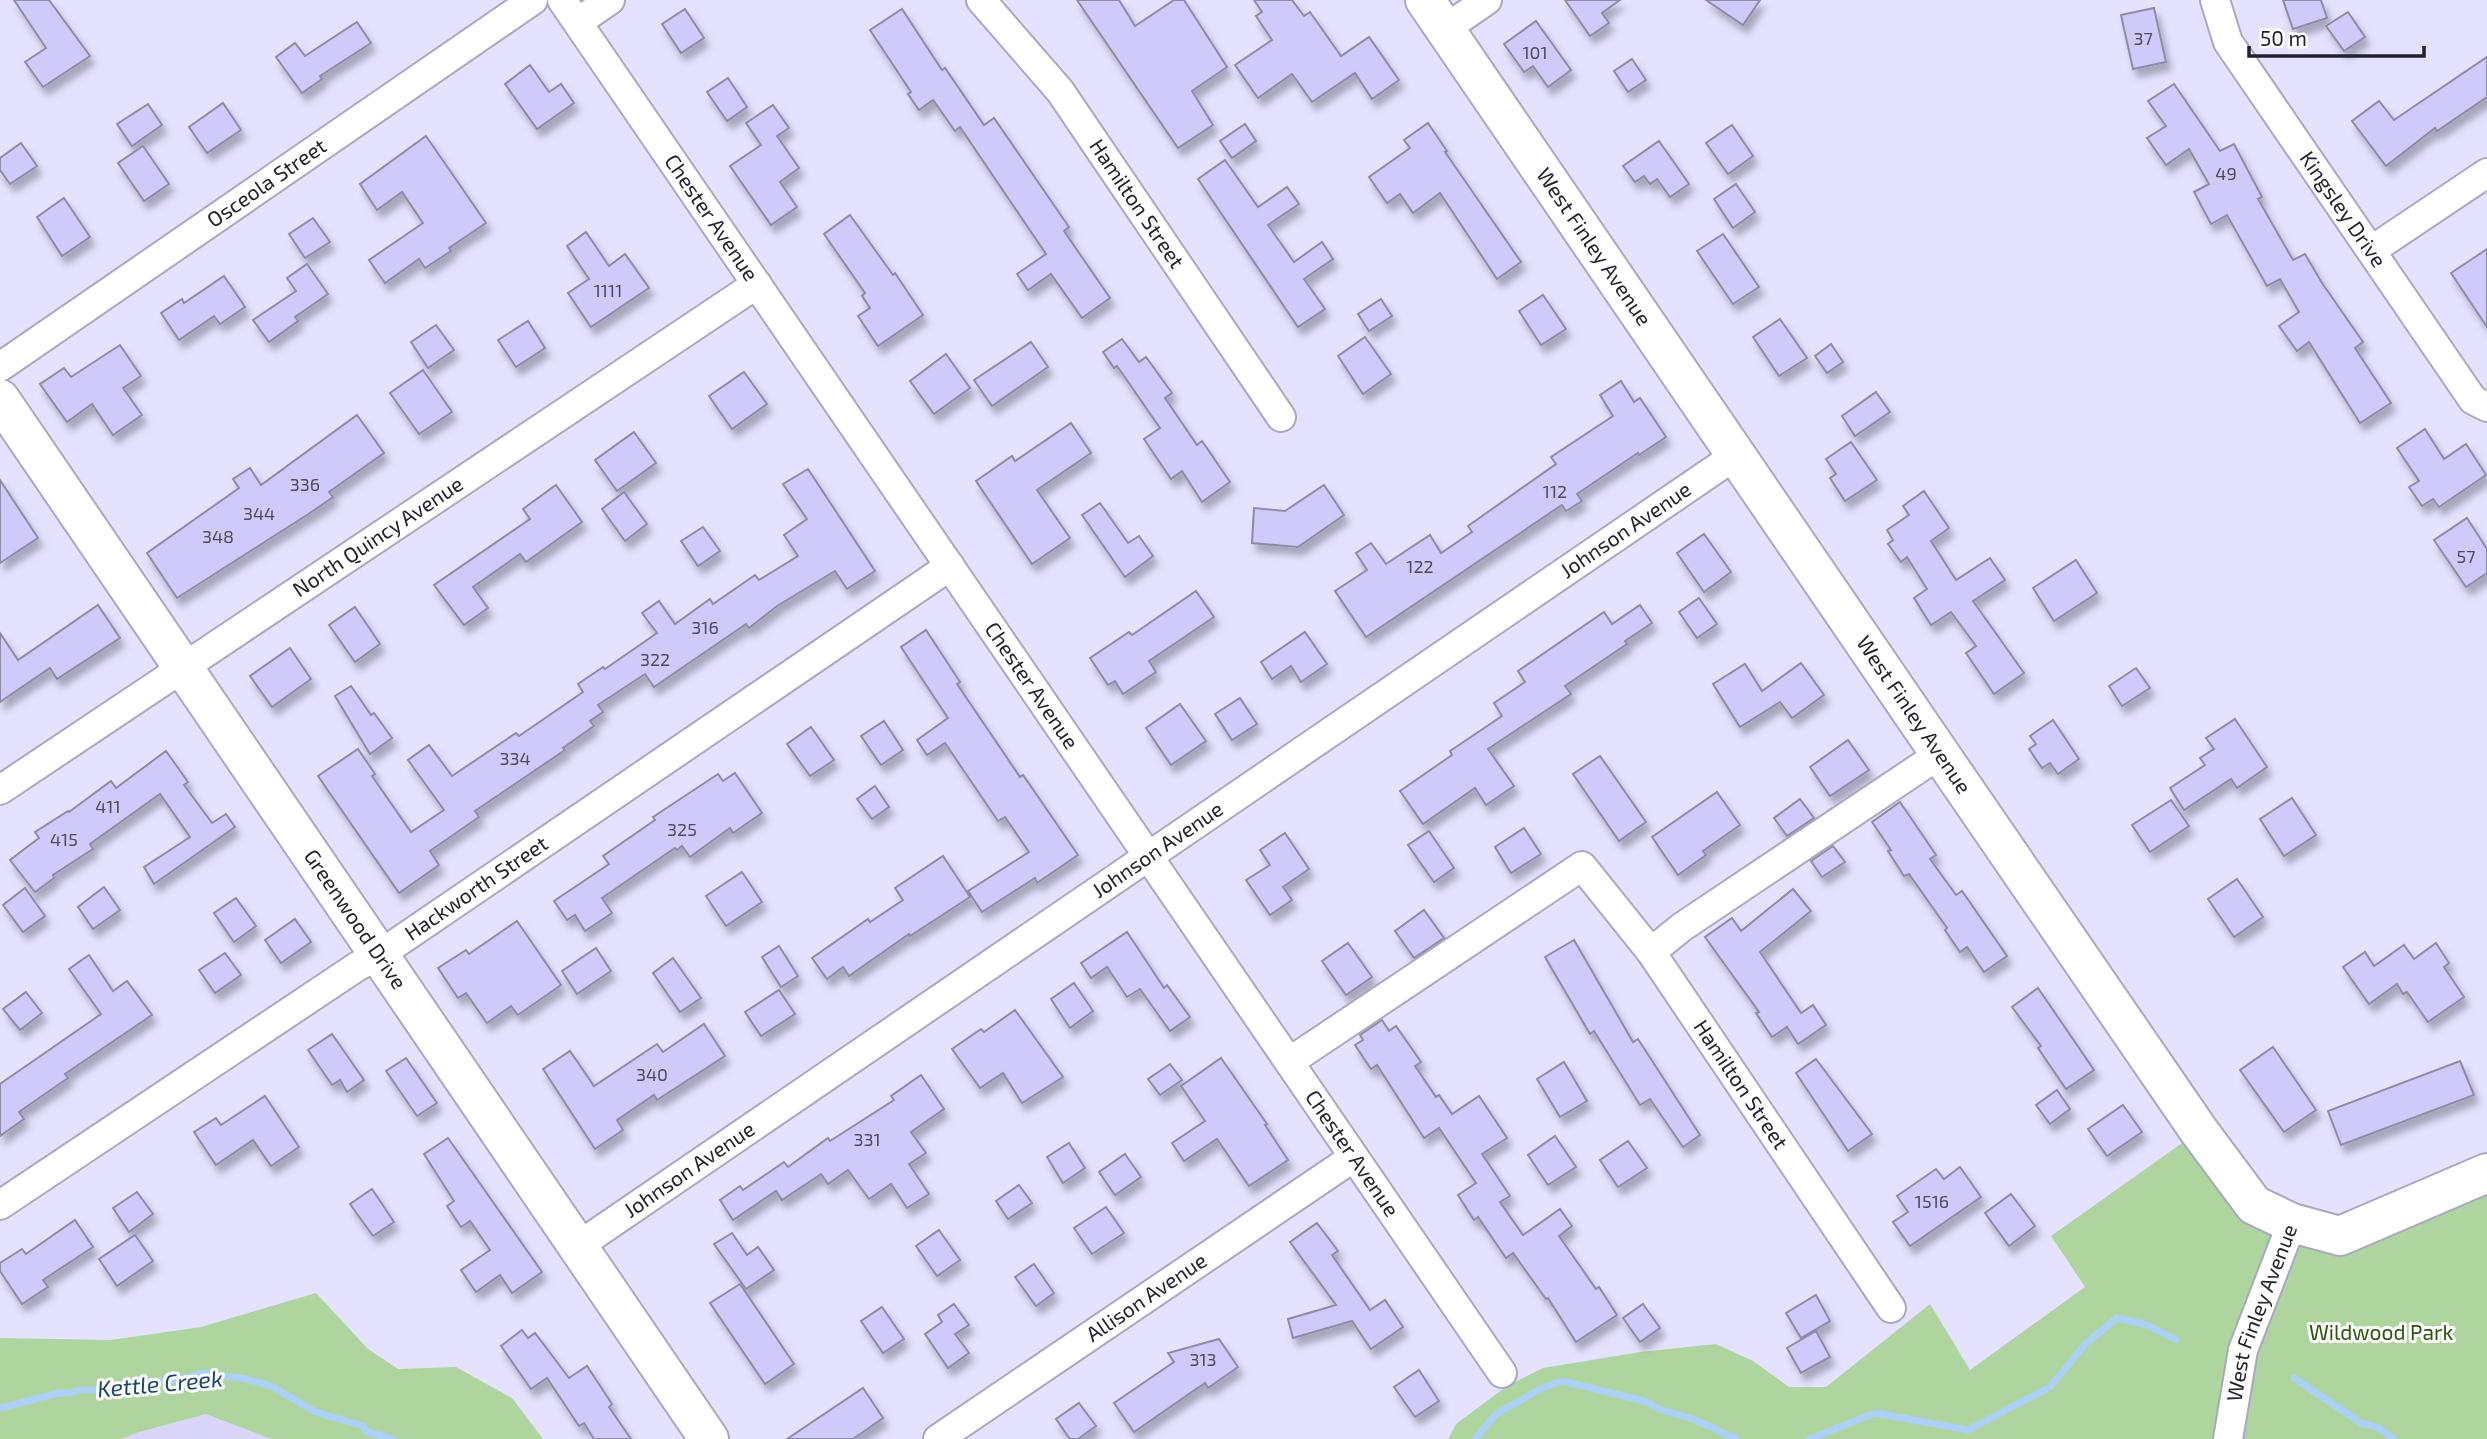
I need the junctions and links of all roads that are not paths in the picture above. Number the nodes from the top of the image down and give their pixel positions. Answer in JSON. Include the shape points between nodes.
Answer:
{"nodes":[{"id":1,"x":533,"y":0,"type":"edge"},
{"id":2,"x":610,"y":0,"type":"edge"},
{"id":3,"x":981,"y":0,"type":"edge"},
{"id":4,"x":1488,"y":0,"type":"edge"},
{"id":5,"x":2215,"y":0,"type":"edge"},
{"id":6,"x":570,"y":11,"type":"edge"},
{"id":7,"x":1435,"y":15,"type":"edge"},
{"id":8,"x":2487,"y":173,"type":"edge"},
{"id":9,"x":2372,"y":250,"type":"junction"},
{"id":10,"x":757,"y":284,"type":"junction"},
{"id":11,"x":0,"y":367,"type":"edge"},
{"id":12,"x":0,"y":399,"type":"edge"},
{"id":13,"x":2487,"y":407,"type":"edge"},
{"id":14,"x":1282,"y":416,"type":"dead end"},
{"id":15,"x":1736,"y":455,"type":"junction"},
{"id":16,"x":950,"y":566,"type":"junction"},
{"id":17,"x":182,"y":667,"type":"junction"},
{"id":18,"x":1940,"y":754,"type":"junction"},
{"id":19,"x":0,"y":790,"type":"edge"},
{"id":20,"x":1149,"y":856,"type":"junction"},
{"id":21,"x":1651,"y":952,"type":"junction"},
{"id":22,"x":379,"y":955,"type":"junction"},
{"id":23,"x":1289,"y":1062,"type":"junction"},
{"id":24,"x":1354,"y":1157,"type":"junction"},
{"id":25,"x":2487,"y":1173,"type":"edge"},
{"id":26,"x":0,"y":1205,"type":"edge"},
{"id":27,"x":2292,"y":1223,"type":"junction"},
{"id":28,"x":578,"y":1246,"type":"junction"},
{"id":29,"x":1891,"y":1308,"type":"dead end"},
{"id":30,"x":1502,"y":1373,"type":"dead end"},
{"id":31,"x":709,"y":1439,"type":"edge"},
{"id":32,"x":939,"y":1439,"type":"edge"},
{"id":33,"x":2228,"y":1439,"type":"edge"}],
"edges":[{"from":1,"to":11,"type":"street","name":"Osceola Street"},
{"from":2,"to":6,"type":"street"},
{"from":3,"to":14,"type":"street","name":"Hamilton Street","via":[[1060,91]]},
{"from":4,"to":7,"type":"street"},
{"from":5,"to":9,"type":"street","name":"Kingsley Drive","via":[[2228,42]]},
{"from":6,"to":10,"type":"street","name":"Chester Avenue"},
{"from":7,"to":15,"type":"main road","name":"West Finley Avenue"},
{"from":8,"to":9,"type":"street"},
{"from":9,"to":13,"type":"street","name":"Kingsley Drive","via":[[2473,400]]},
{"from":10,"to":16,"type":"street","name":"Chester Avenue"},
{"from":10,"to":17,"type":"street","name":"North Quincy Avenue"},
{"from":12,"to":17,"type":"main road","name":"Greenwood Drive"},
{"from":15,"to":18,"type":"main road","name":"West Finley Avenue"},
{"from":15,"to":20,"type":"street","name":"Johnson Avenue"},
{"from":16,"to":20,"type":"street","name":"Chester Avenue"},
{"from":16,"to":22,"type":"street","name":"Hackworth Street"},
{"from":17,"to":19,"type":"street","name":"North Quincy Avenue"},
{"from":17,"to":22,"type":"main road","name":"Greenwood Drive"},
{"from":18,"to":21,"type":"street"},
{"from":18,"to":27,"type":"main road","name":"West Finley Avenue","via":[[2229,1173],[2254,1205]]},
{"from":20,"to":23,"type":"street","name":"Chester Avenue"},
{"from":20,"to":28,"type":"street","name":"Johnson Avenue"},
{"from":21,"to":23,"type":"street","name":"Hamilton Street","via":[[1582,866]]},
{"from":21,"to":29,"type":"street","name":"Hamilton Street"},
{"from":22,"to":26,"type":"street","name":"Hackworth Street"},
{"from":22,"to":28,"type":"main road","name":"Greenwood Drive"},
{"from":23,"to":24,"type":"street","name":"Chester Avenue"},
{"from":24,"to":30,"type":"street","name":"Chester Avenue"},
{"from":24,"to":32,"type":"street","name":"Allison Avenue"},
{"from":25,"to":27,"type":"main road","via":[[2340,1236]]},
{"from":27,"to":33,"type":"street","name":"West Finley Avenue","via":[[2243,1350]]},
{"from":28,"to":31,"type":"main road","name":"Greenwood Drive"}]}
